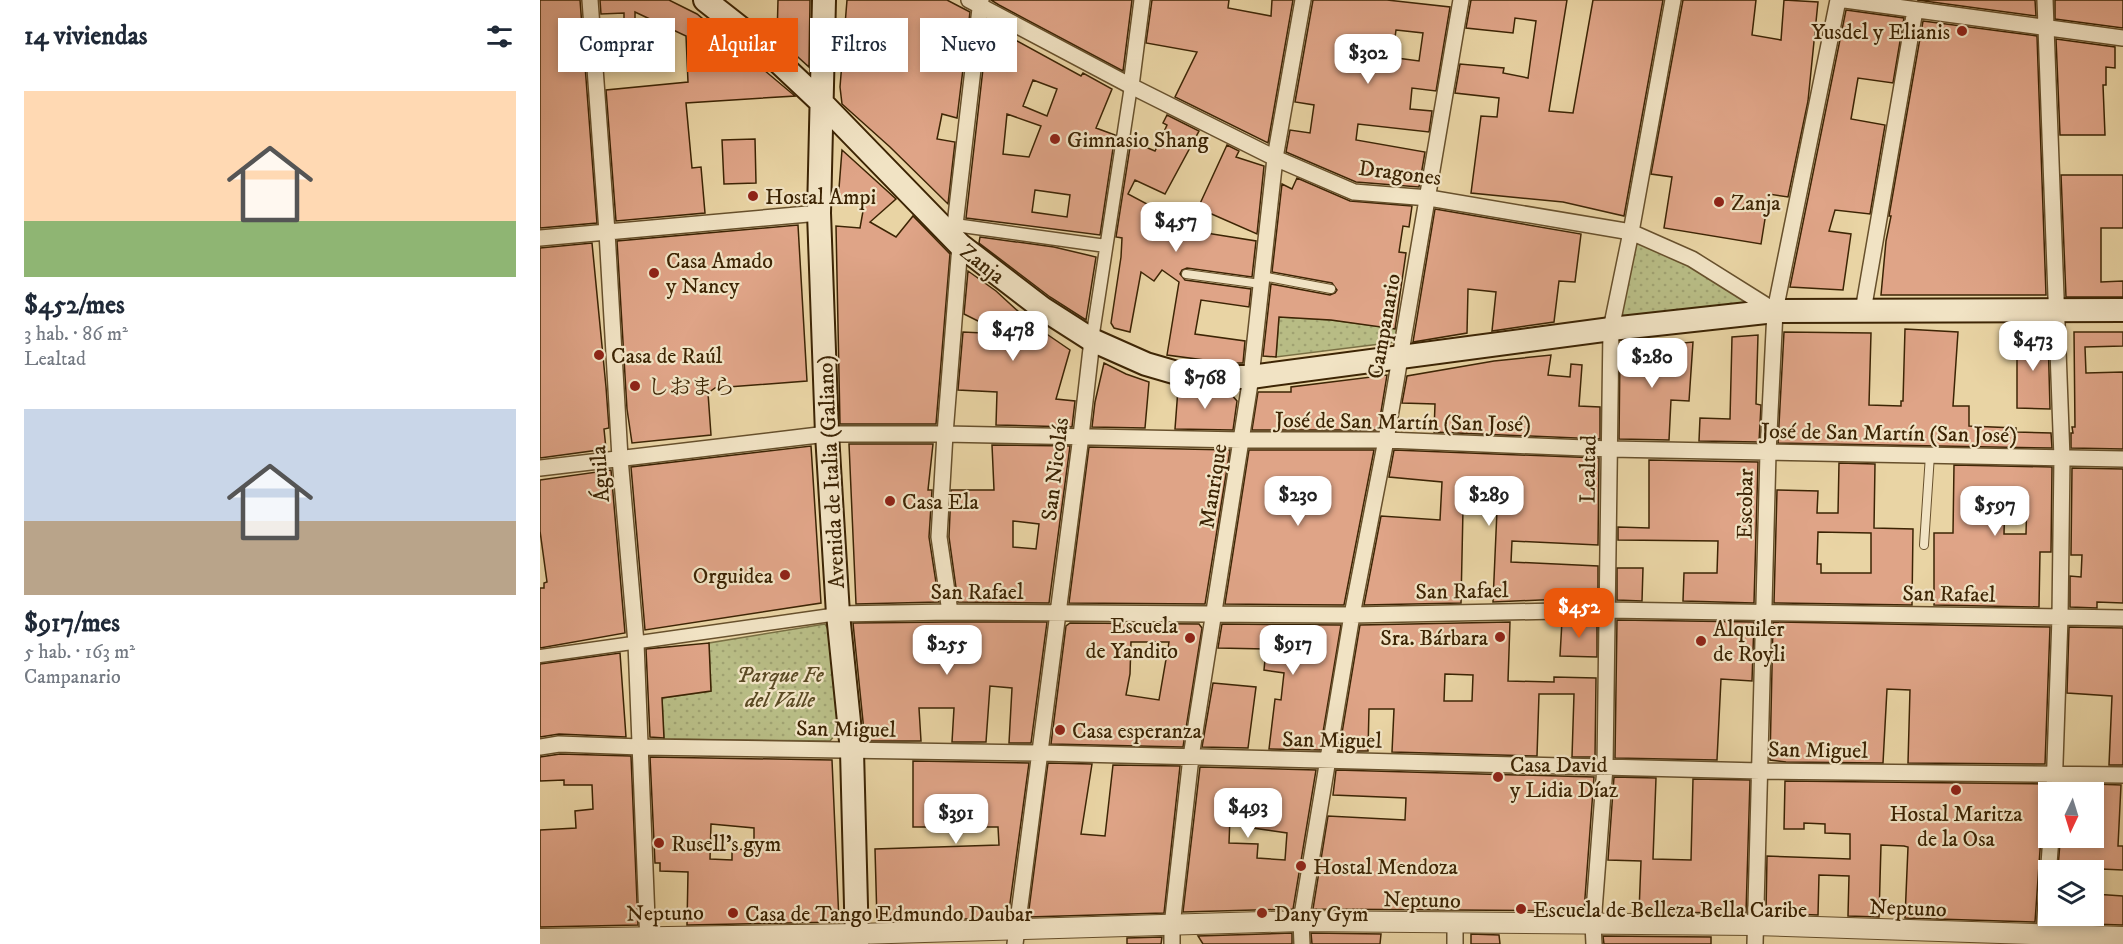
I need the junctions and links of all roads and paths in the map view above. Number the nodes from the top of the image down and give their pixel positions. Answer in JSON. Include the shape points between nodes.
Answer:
{"nodes":[{"id":1,"x":591,"y":0,"type":"edge"},
{"id":2,"x":705,"y":0,"type":"edge"},
{"id":3,"x":824,"y":0,"type":"edge"},
{"id":4,"x":1143,"y":0,"type":"edge"},
{"id":5,"x":1303,"y":0,"type":"edge"},
{"id":6,"x":1461,"y":0,"type":"edge"},
{"id":7,"x":1673,"y":0,"type":"edge"},
{"id":8,"x":1838,"y":0,"type":"edge"},
{"id":9,"x":1845,"y":0,"type":"edge"},
{"id":10,"x":2045,"y":0,"type":"edge"},
{"id":11,"x":977,"y":2,"type":"edge"},
{"id":12,"x":1915,"y":10,"type":"junction"},
{"id":13,"x":2047,"y":28,"type":"junction"},
{"id":14,"x":2123,"y":38,"type":"edge"},
{"id":15,"x":1131,"y":86,"type":"junction"},
{"id":16,"x":821,"y":102,"type":"junction"},
{"id":17,"x":1275,"y":158,"type":"junction"},
{"id":18,"x":1429,"y":198,"type":"junction"},
{"id":19,"x":819,"y":213,"type":"junction"},
{"id":20,"x":607,"y":232,"type":"junction"},
{"id":21,"x":1631,"y":232,"type":"junction"},
{"id":22,"x":955,"y":236,"type":"junction"},
{"id":23,"x":540,"y":238,"type":"edge"},
{"id":24,"x":1106,"y":246,"type":"junction"},
{"id":25,"x":1186,"y":274,"type":"dead end"},
{"id":26,"x":1262,"y":280,"type":"junction"},
{"id":27,"x":1331,"y":289,"type":"dead end"},
{"id":28,"x":2056,"y":310,"type":"junction"},
{"id":29,"x":2123,"y":310,"type":"edge"},
{"id":30,"x":1775,"y":311,"type":"junction"},
{"id":31,"x":1863,"y":311,"type":"junction"},
{"id":32,"x":1611,"y":329,"type":"junction"},
{"id":33,"x":1092,"y":340,"type":"junction"},
{"id":34,"x":1400,"y":358,"type":"junction"},
{"id":35,"x":1251,"y":377,"type":"junction"},
{"id":36,"x":945,"y":434,"type":"junction"},
{"id":37,"x":826,"y":435,"type":"junction"},
{"id":38,"x":1081,"y":436,"type":"junction"},
{"id":39,"x":1242,"y":440,"type":"junction"},
{"id":40,"x":1386,"y":440,"type":"junction"},
{"id":41,"x":1610,"y":449,"type":"junction"},
{"id":42,"x":1768,"y":453,"type":"junction"},
{"id":43,"x":1930,"y":455,"type":"junction"},
{"id":44,"x":620,"y":458,"type":"junction"},
{"id":45,"x":2062,"y":458,"type":"junction"},
{"id":46,"x":2123,"y":459,"type":"edge"},
{"id":47,"x":540,"y":468,"type":"edge"},
{"id":48,"x":1924,"y":545,"type":"dead end"},
{"id":49,"x":1607,"y":610,"type":"junction"},
{"id":50,"x":950,"y":612,"type":"junction"},
{"id":51,"x":1765,"y":613,"type":"junction"},
{"id":52,"x":838,"y":614,"type":"junction"},
{"id":53,"x":1057,"y":614,"type":"junction"},
{"id":54,"x":1214,"y":614,"type":"junction"},
{"id":55,"x":1352,"y":615,"type":"junction"},
{"id":56,"x":2060,"y":616,"type":"junction"},
{"id":57,"x":2123,"y":618,"type":"edge"},
{"id":58,"x":636,"y":643,"type":"junction"},
{"id":59,"x":540,"y":656,"type":"edge"},
{"id":60,"x":540,"y":747,"type":"edge"},
{"id":61,"x":641,"y":747,"type":"junction"},
{"id":62,"x":852,"y":751,"type":"junction"},
{"id":63,"x":1040,"y":753,"type":"junction"},
{"id":64,"x":1191,"y":758,"type":"junction"},
{"id":65,"x":1328,"y":762,"type":"junction"},
{"id":66,"x":1605,"y":767,"type":"junction"},
{"id":67,"x":1760,"y":771,"type":"junction"},
{"id":68,"x":2055,"y":775,"type":"junction"},
{"id":69,"x":2123,"y":775,"type":"edge"},
{"id":70,"x":2055,"y":782,"type":"edge"},
{"id":71,"x":2050,"y":848,"type":"edge"},
{"id":72,"x":1301,"y":921,"type":"junction"},
{"id":73,"x":1455,"y":924,"type":"junction"},
{"id":74,"x":1593,"y":924,"type":"junction"},
{"id":75,"x":1172,"y":935,"type":"edge"},
{"id":76,"x":1755,"y":935,"type":"edge"},
{"id":77,"x":1015,"y":937,"type":"edge"},
{"id":78,"x":2123,"y":937,"type":"edge"},
{"id":79,"x":540,"y":939,"type":"edge"},
{"id":80,"x":857,"y":939,"type":"edge"},
{"id":81,"x":649,"y":940,"type":"edge"},
{"id":82,"x":2044,"y":940,"type":"edge"},
{"id":83,"x":1302,"y":944,"type":"edge"},
{"id":84,"x":1455,"y":944,"type":"edge"},
{"id":85,"x":1594,"y":944,"type":"edge"}],
"edges":[{"from":1,"to":20,"type":"street","name":"Águila"},
{"from":2,"to":16,"type":"main road","name":"Zanja","via":[[752,37]]},
{"from":3,"to":16,"type":"main road","name":"Avenida de Italia (Galiano)"},
{"from":4,"to":15,"type":"street","name":"San Nicolás"},
{"from":5,"to":17,"type":"street","name":"Manrique"},
{"from":6,"to":18,"type":"street","name":"Campanario"},
{"from":7,"to":21,"type":"street","name":"Lealtad"},
{"from":8,"to":30,"type":"street","name":"Escobar"},
{"from":9,"to":12,"type":"street"},
{"from":10,"to":13,"type":"street"},
{"from":11,"to":15,"type":"street","name":"Dragones"},
{"from":11,"to":22,"type":"street"},
{"from":12,"to":13,"type":"street"},
{"from":12,"to":31,"type":"street"},
{"from":13,"to":14,"type":"street"},
{"from":13,"to":28,"type":"street"},
{"from":15,"to":17,"type":"street","name":"Dragones"},
{"from":15,"to":24,"type":"street","name":"San Nicolás"},
{"from":16,"to":19,"type":"main road","name":"Avenida de Italia (Galiano)"},
{"from":16,"to":22,"type":"main road","name":"Zanja"},
{"from":17,"to":18,"type":"street","name":"Dragones","via":[[1354,192]]},
{"from":17,"to":26,"type":"street","name":"Manrique"},
{"from":18,"to":21,"type":"street","name":"Dragones"},
{"from":18,"to":34,"type":"street","name":"Campanario"},
{"from":19,"to":20,"type":"street"},
{"from":19,"to":37,"type":"main road","name":"Avenida de Italia (Galiano)"},
{"from":20,"to":23,"type":"street"},
{"from":20,"to":44,"type":"street","name":"Águila"},
{"from":21,"to":30,"type":"street","name":"Dragones","via":[[1692,259]]},
{"from":21,"to":32,"type":"street","name":"Lealtad"},
{"from":22,"to":24,"type":"street"},
{"from":22,"to":33,"type":"main road","name":"Zanja","via":[[1042,308]]},
{"from":22,"to":36,"type":"street"},
{"from":24,"to":33,"type":"street","name":"San Nicolás"},
{"from":25,"to":26,"type":"lane"},
{"from":26,"to":27,"type":"lane"},
{"from":26,"to":35,"type":"street","name":"Manrique"},
{"from":28,"to":29,"type":"main road","name":"Zanja"},
{"from":28,"to":31,"type":"main road","name":"Zanja"},
{"from":28,"to":45,"type":"street"},
{"from":30,"to":31,"type":"main road","name":"Zanja"},
{"from":30,"to":32,"type":"main road","name":"Zanja"},
{"from":30,"to":42,"type":"street","name":"Escobar"},
{"from":32,"to":34,"type":"main road","name":"Zanja"},
{"from":32,"to":41,"type":"street","name":"Lealtad"},
{"from":33,"to":35,"type":"main road","name":"Zanja","via":[[1171,372]]},
{"from":33,"to":38,"type":"street","name":"San Nicolás"},
{"from":34,"to":35,"type":"main road","name":"Zanja"},
{"from":34,"to":40,"type":"street","name":"Campanario"},
{"from":35,"to":39,"type":"street","name":"Manrique"},
{"from":36,"to":37,"type":"street","name":"José de San Martín (San José)"},
{"from":36,"to":38,"type":"street","name":"José de San Martín (San José)"},
{"from":36,"to":50,"type":"street","via":[[939,537]]},
{"from":37,"to":44,"type":"street","name":"José de San Martín (San José)"},
{"from":37,"to":52,"type":"main road","name":"Avenida de Italia (Galiano)"},
{"from":38,"to":39,"type":"street","name":"José de San Martín (San José)"},
{"from":38,"to":53,"type":"street","name":"San Nicolás"},
{"from":39,"to":40,"type":"street","name":"José de San Martín (San José)"},
{"from":39,"to":54,"type":"street","name":"Manrique"},
{"from":40,"to":41,"type":"street","name":"José de San Martín (San José)"},
{"from":40,"to":55,"type":"street","name":"Campanario"},
{"from":41,"to":42,"type":"street","name":"José de San Martín (San José)"},
{"from":41,"to":49,"type":"street","name":"Lealtad"},
{"from":42,"to":43,"type":"street","name":"José de San Martín (San José)"},
{"from":42,"to":51,"type":"street","name":"Escobar"},
{"from":43,"to":45,"type":"street","name":"José de San Martín (San José)"},
{"from":43,"to":48,"type":"lane"},
{"from":44,"to":47,"type":"street","name":"José de San Martín (San José)"},
{"from":44,"to":58,"type":"street","name":"Águila"},
{"from":45,"to":46,"type":"street","name":"José de San Martín (San José)"},
{"from":45,"to":56,"type":"street"},
{"from":49,"to":51,"type":"street","name":"San Rafael"},
{"from":49,"to":55,"type":"street","name":"San Rafael"},
{"from":49,"to":66,"type":"street","name":"Lealtad"},
{"from":50,"to":52,"type":"street","name":"San Rafael"},
{"from":50,"to":53,"type":"street","name":"San Rafael"},
{"from":51,"to":56,"type":"street","name":"San Rafael"},
{"from":51,"to":67,"type":"street","name":"Escobar"},
{"from":52,"to":58,"type":"street"},
{"from":52,"to":62,"type":"main road","name":"Avenida de Italia (Galiano)"},
{"from":53,"to":54,"type":"street","name":"San Rafael"},
{"from":53,"to":63,"type":"street","name":"San Nicolás"},
{"from":54,"to":55,"type":"street","name":"San Rafael"},
{"from":54,"to":64,"type":"street","name":"Manrique"},
{"from":55,"to":65,"type":"street","name":"Campanario"},
{"from":56,"to":57,"type":"street","name":"San Rafael"},
{"from":56,"to":68,"type":"street"},
{"from":58,"to":59,"type":"street"},
{"from":58,"to":61,"type":"street","name":"Águila"},
{"from":60,"to":61,"type":"street","name":"San Miguel"},
{"from":61,"to":62,"type":"street","name":"San Miguel"},
{"from":61,"to":81,"type":"street","name":"Águila"},
{"from":62,"to":63,"type":"street","name":"San Miguel"},
{"from":62,"to":80,"type":"main road","name":"Avenida de Italia (Galiano)"},
{"from":63,"to":64,"type":"street","name":"San Miguel"},
{"from":63,"to":77,"type":"street","name":"San Nicolás"},
{"from":64,"to":65,"type":"street","name":"San Miguel"},
{"from":64,"to":75,"type":"street","name":"Manrique"},
{"from":65,"to":66,"type":"street","name":"San Miguel"},
{"from":65,"to":72,"type":"street","name":"Campanario"},
{"from":66,"to":67,"type":"street","name":"San Miguel"},
{"from":66,"to":74,"type":"street","name":"Lealtad"},
{"from":67,"to":68,"type":"street","name":"San Miguel"},
{"from":67,"to":76,"type":"street","name":"Escobar"},
{"from":68,"to":69,"type":"street","name":"San Miguel"},
{"from":68,"to":70,"type":"street"},
{"from":71,"to":82,"type":"street"},
{"from":72,"to":73,"type":"street","name":"Neptuno"},
{"from":72,"to":75,"type":"street","name":"Neptuno"},
{"from":72,"to":83,"type":"street","name":"Campanario"},
{"from":73,"to":74,"type":"street","name":"Neptuno"},
{"from":73,"to":84,"type":"street"},
{"from":74,"to":76,"type":"street","name":"Neptuno"},
{"from":74,"to":85,"type":"street","name":"Lealtad"},
{"from":75,"to":77,"type":"street","name":"Neptuno"},
{"from":76,"to":82,"type":"street","name":"Neptuno"},
{"from":77,"to":80,"type":"street","name":"Neptuno"},
{"from":78,"to":82,"type":"street","name":"Neptuno"},
{"from":79,"to":81,"type":"street","name":"Neptuno"},
{"from":80,"to":81,"type":"street","name":"Neptuno"}]}
